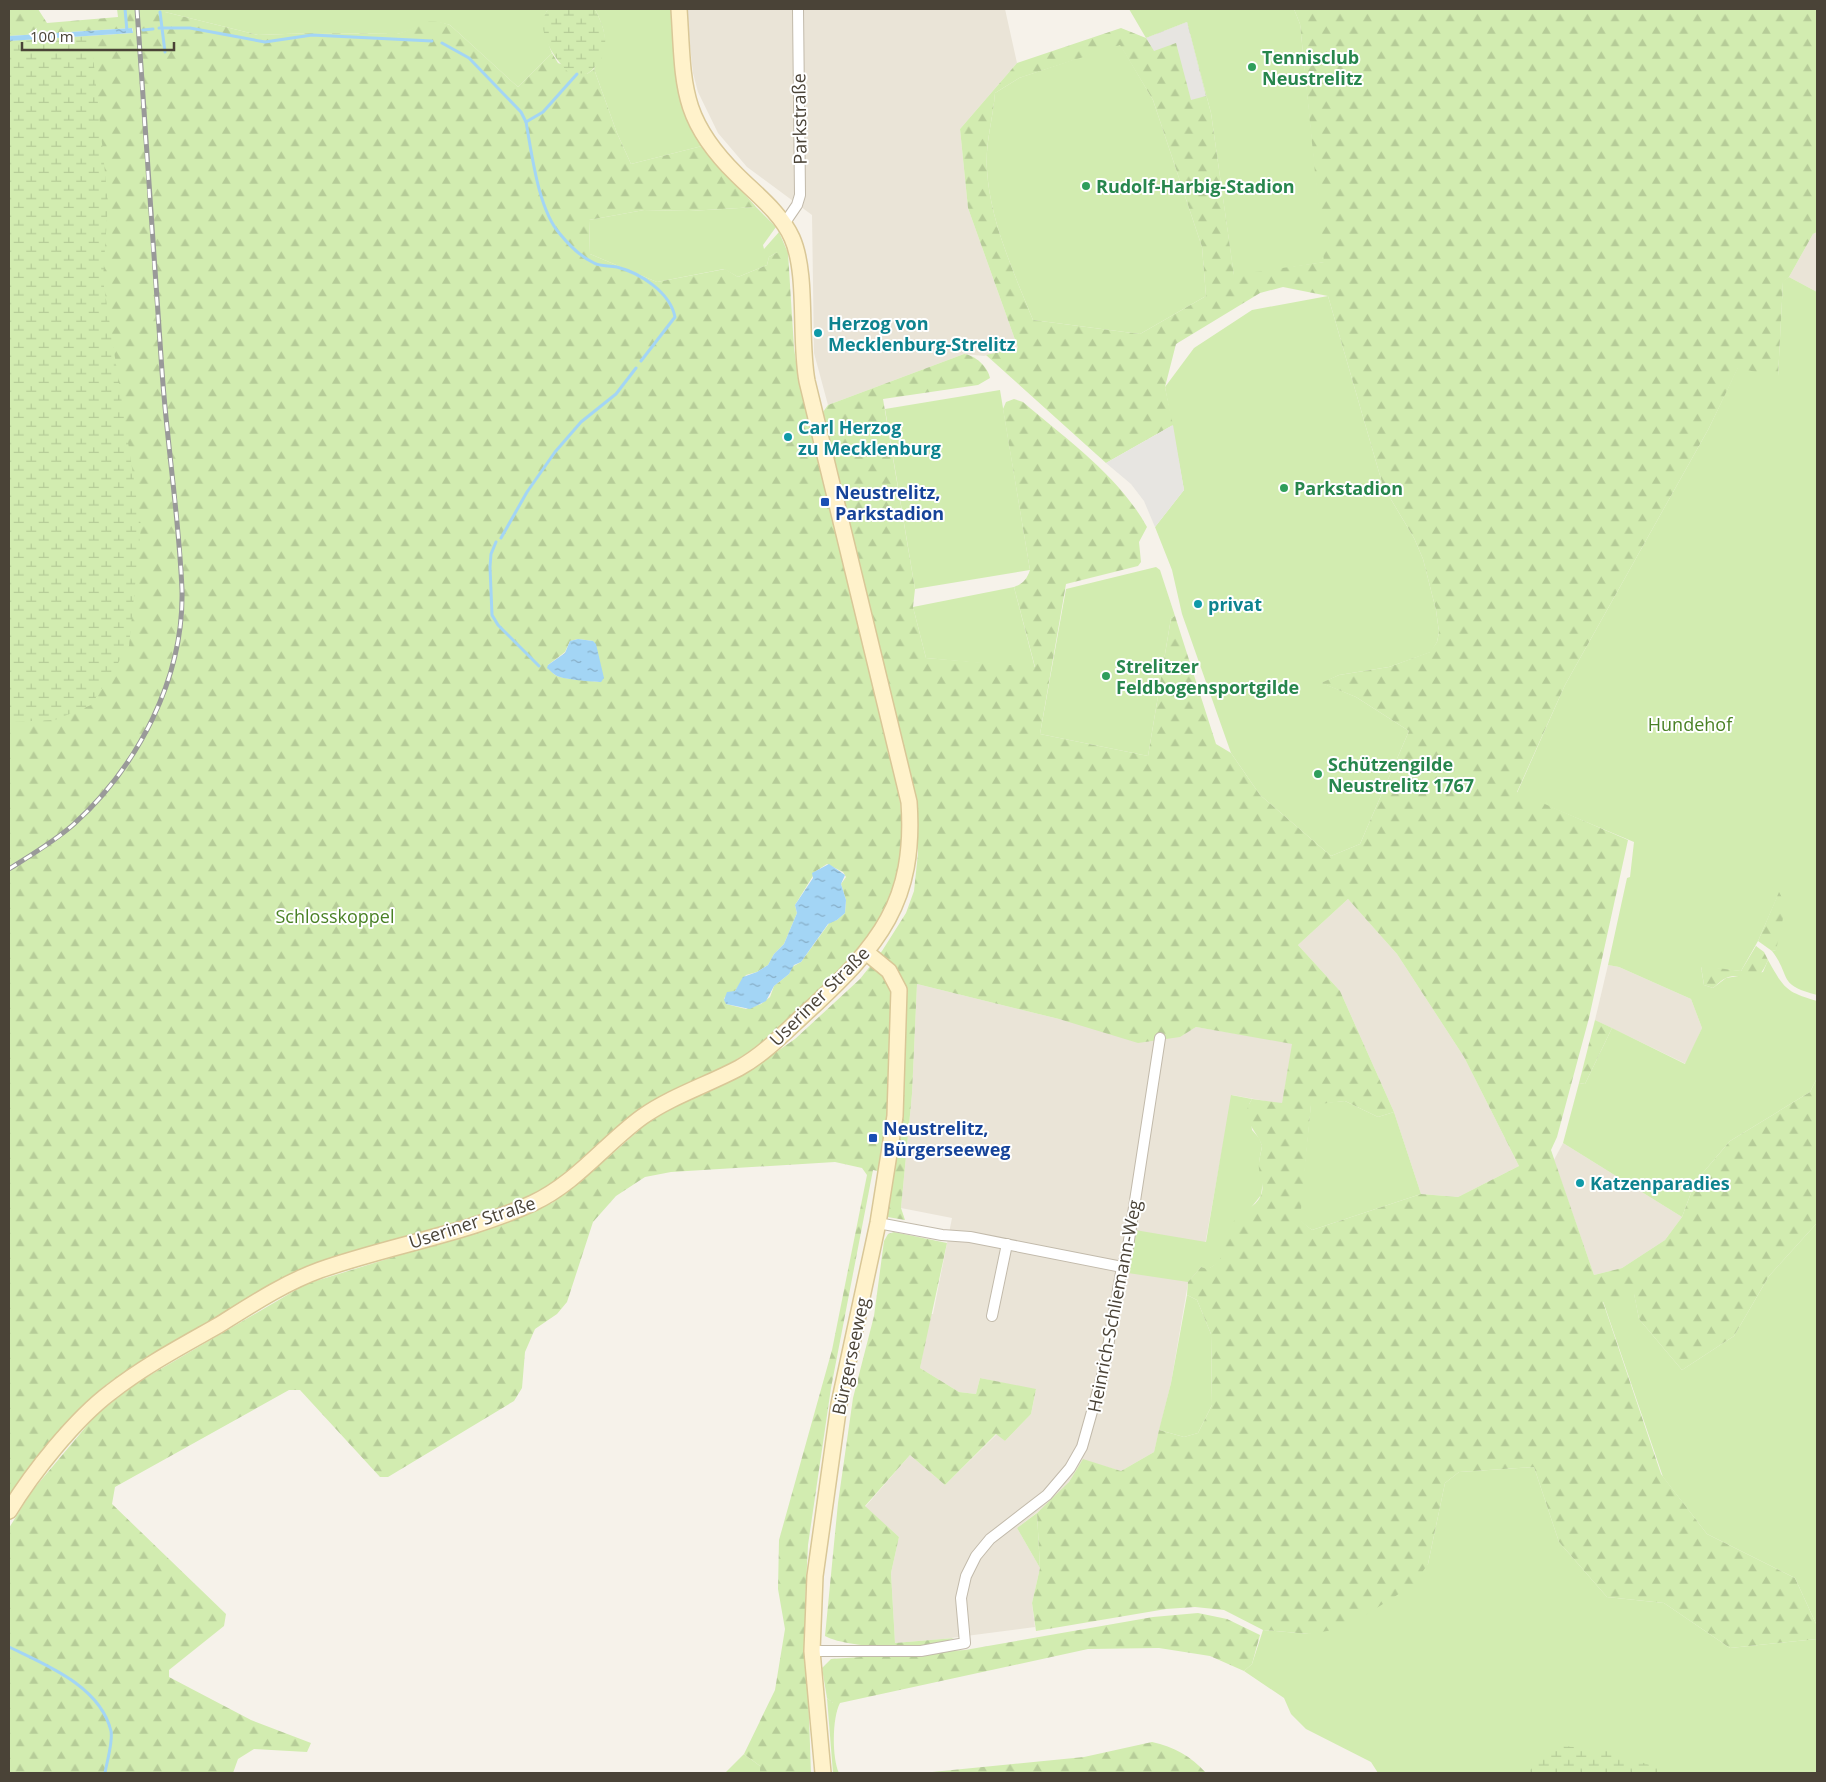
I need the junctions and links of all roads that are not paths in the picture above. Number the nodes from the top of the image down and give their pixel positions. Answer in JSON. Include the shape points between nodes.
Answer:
{"nodes":[{"id":1,"x":679,"y":9,"type":"edge"},
{"id":2,"x":798,"y":9,"type":"edge"},
{"id":3,"x":784,"y":224,"type":"junction"},
{"id":4,"x":866,"y":952,"type":"junction"},
{"id":5,"x":1160,"y":1038,"type":"dead end"},
{"id":6,"x":878,"y":1224,"type":"junction"},
{"id":7,"x":1007,"y":1244,"type":"junction"},
{"id":8,"x":1122,"y":1267,"type":"junction"},
{"id":9,"x":992,"y":1316,"type":"dead end"},
{"id":10,"x":9,"y":1511,"type":"edge"},
{"id":11,"x":812,"y":1650,"type":"junction"},
{"id":12,"x":823,"y":1773,"type":"edge"}],
"edges":[{"from":1,"to":3,"type":"main road","name":"Useriner Straße","via":[[685,94],[697,123],[723,161]]},
{"from":2,"to":3,"type":"street","name":"Parkstraße","via":[[800,195]]},
{"from":3,"to":4,"type":"main road","name":"Useriner Straße","via":[[798,256],[802,347],[807,381],[909,802],[910,852],[903,886],[890,916]]},
{"from":4,"to":6,"type":"main road","name":"Bürgerseeweg","via":[[895,980],[900,1002],[893,1134]]},
{"from":4,"to":10,"type":"main road","name":"Useriner Straße","via":[[834,987],[763,1051],[740,1067],[674,1098],[642,1118],[553,1193],[489,1219],[303,1277],[130,1377],[89,1411],[25,1486]]},
{"from":5,"to":8,"type":"street","name":"Heinrich-Schliemann-Weg","via":[[1127,1253]]},
{"from":6,"to":7,"type":"street"},
{"from":6,"to":11,"type":"main road","name":"Bürgerseeweg","via":[[848,1356],[827,1475],[815,1576]]},
{"from":7,"to":8,"type":"street"},
{"from":7,"to":9,"type":"street"},
{"from":8,"to":11,"type":"street","name":"Heinrich-Schliemann-Weg","via":[[1104,1369],[1082,1446],[1070,1468],[1047,1495],[990,1540],[976,1556],[966,1576],[961,1598],[965,1643],[913,1652]]},
{"from":11,"to":12,"type":"main road","name":"Bürgerseeweg"}]}
